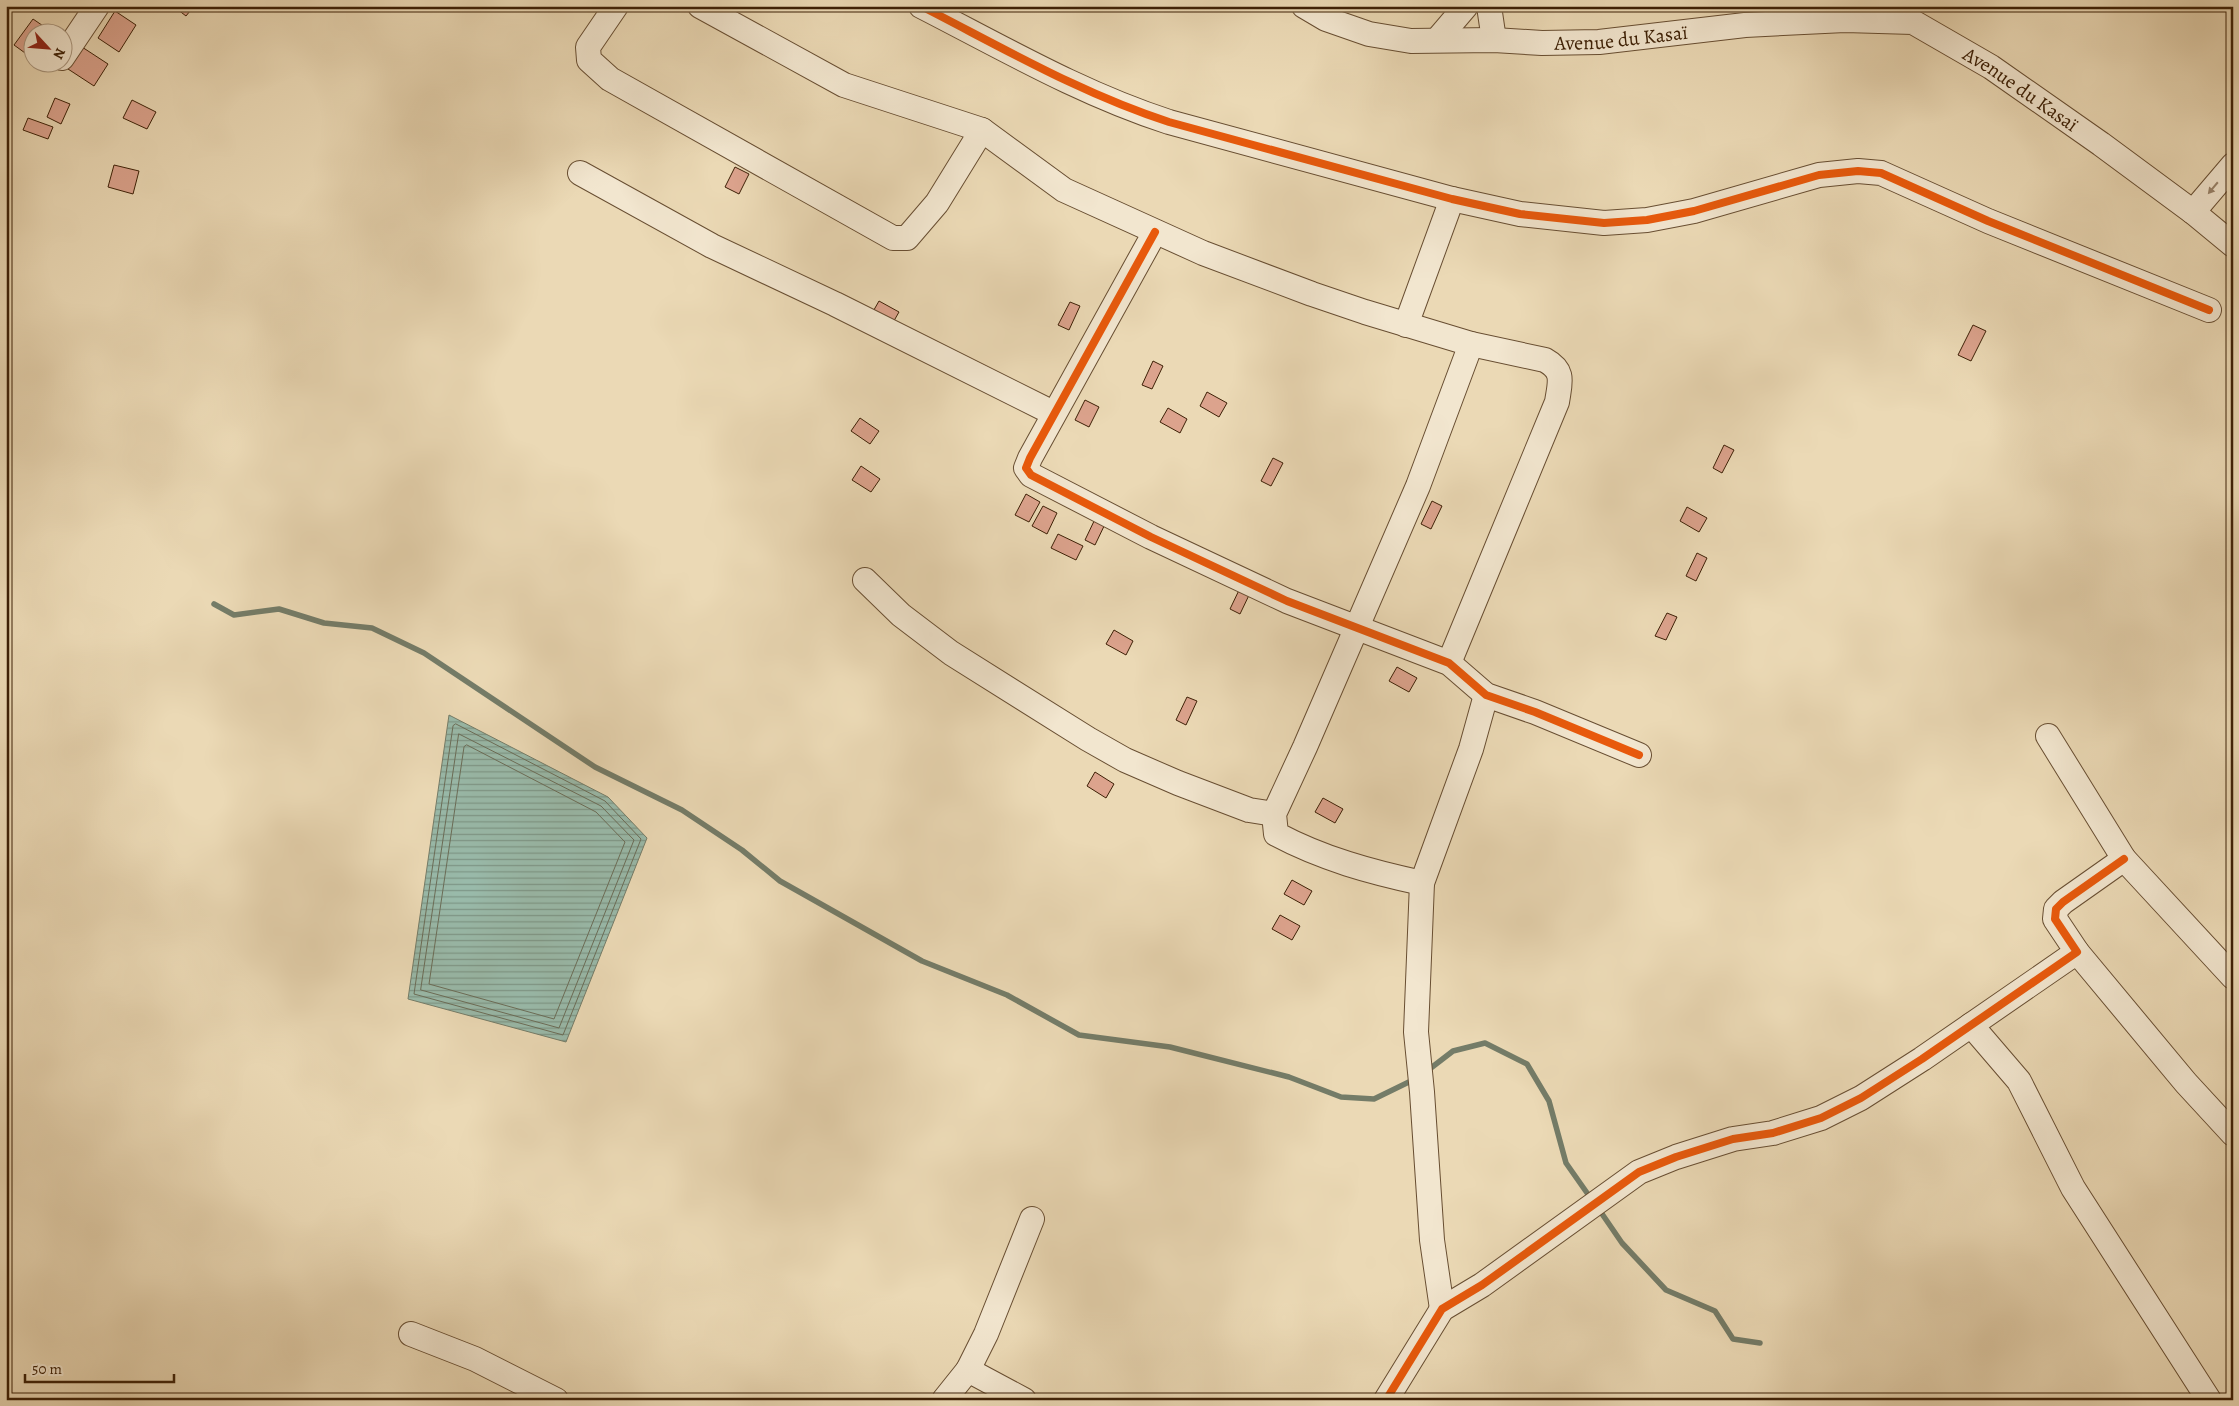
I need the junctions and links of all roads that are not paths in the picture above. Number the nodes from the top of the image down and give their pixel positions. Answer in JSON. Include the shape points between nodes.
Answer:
{"nodes":[{"id":1,"x":97,"y":6,"type":"edge"},
{"id":2,"x":616,"y":6,"type":"edge"},
{"id":3,"x":700,"y":6,"type":"edge"},
{"id":4,"x":921,"y":6,"type":"edge"},
{"id":5,"x":1304,"y":6,"type":"edge"},
{"id":6,"x":1466,"y":6,"type":"edge"},
{"id":7,"x":1489,"y":6,"type":"edge"},
{"id":8,"x":1920,"y":14,"type":"edge"},
{"id":9,"x":1437,"y":40,"type":"junction"},
{"id":10,"x":1494,"y":40,"type":"junction"},
{"id":11,"x":72,"y":44,"type":"edge"},
{"id":12,"x":982,"y":130,"type":"junction"},
{"id":13,"x":2233,"y":165,"type":"edge"},
{"id":14,"x":580,"y":173,"type":"dead end"},
{"id":15,"x":1452,"y":199,"type":"junction"},
{"id":16,"x":2193,"y":212,"type":"junction"},
{"id":17,"x":1155,"y":232,"type":"junction"},
{"id":18,"x":2233,"y":245,"type":"edge"},
{"id":19,"x":2209,"y":310,"type":"dead end"},
{"id":20,"x":1406,"y":324,"type":"junction"},
{"id":21,"x":1471,"y":344,"type":"junction"},
{"id":22,"x":1053,"y":413,"type":"junction"},
{"id":23,"x":865,"y":580,"type":"dead end"},
{"id":24,"x":1356,"y":628,"type":"junction"},
{"id":25,"x":1449,"y":663,"type":"junction"},
{"id":26,"x":1486,"y":695,"type":"junction"},
{"id":27,"x":2048,"y":736,"type":"dead end"},
{"id":28,"x":1639,"y":755,"type":"dead end"},
{"id":29,"x":1274,"y":814,"type":"junction"},
{"id":30,"x":2124,"y":859,"type":"junction"},
{"id":31,"x":1422,"y":882,"type":"junction"},
{"id":32,"x":2077,"y":952,"type":"junction"},
{"id":33,"x":2233,"y":976,"type":"edge"},
{"id":34,"x":1971,"y":1025,"type":"junction"},
{"id":35,"x":2233,"y":1134,"type":"edge"},
{"id":36,"x":1032,"y":1219,"type":"dead end"},
{"id":37,"x":1442,"y":1309,"type":"junction"},
{"id":38,"x":411,"y":1334,"type":"dead end"},
{"id":39,"x":968,"y":1370,"type":"junction"},
{"id":40,"x":556,"y":1400,"type":"edge"},
{"id":41,"x":944,"y":1400,"type":"edge"},
{"id":42,"x":1024,"y":1400,"type":"edge"},
{"id":43,"x":1386,"y":1400,"type":"edge"},
{"id":44,"x":2209,"y":1400,"type":"edge"}],
"edges":[{"from":1,"to":11,"type":"street"},
{"from":2,"to":12,"type":"street","via":[[588,47],[588,60],[610,79],[893,238],[907,238],[931,210]]},
{"from":3,"to":12,"type":"street","via":[[844,85]]},
{"from":4,"to":15,"type":"street","via":[[1057,78],[1124,108]]},
{"from":5,"to":9,"type":"street","name":"Avenue du Kasaï","via":[[1326,19],[1369,34],[1412,41]]},
{"from":6,"to":9,"type":"street"},
{"from":7,"to":10,"type":"street"},
{"from":8,"to":10,"type":"street","name":"Avenue du Kasaï","via":[[1745,25],[1599,42]]},
{"from":8,"to":16,"type":"street","name":"Avenue du Kasaï"},
{"from":9,"to":10,"type":"street","name":"Avenue du Kasaï"},
{"from":12,"to":17,"type":"street","via":[[1064,190]]},
{"from":13,"to":16,"type":"street","one_way":true},
{"from":14,"to":22,"type":"street","via":[[712,246]]},
{"from":15,"to":19,"type":"street","via":[[1520,214],[1604,223],[1647,220],[1694,211],[1819,175],[1858,171],[1882,173],[1988,221]]},
{"from":15,"to":20,"type":"street"},
{"from":16,"to":18,"type":"street","name":"Avenue du Kasaï"},
{"from":17,"to":20,"type":"street","via":[[1262,276]]},
{"from":17,"to":22,"type":"street"},
{"from":20,"to":21,"type":"street"},
{"from":21,"to":24,"type":"street","via":[[1418,486]]},
{"from":21,"to":25,"type":"street","via":[[1545,360],[1560,373],[1560,385],[1557,402]]},
{"from":22,"to":24,"type":"street","via":[[1026,468],[1031,475],[1287,602]]},
{"from":23,"to":29,"type":"street","via":[[901,615],[951,653],[1088,739],[1178,783],[1249,810]]},
{"from":24,"to":25,"type":"street"},
{"from":24,"to":29,"type":"street"},
{"from":25,"to":26,"type":"street"},
{"from":26,"to":28,"type":"street","via":[[1552,718]]},
{"from":26,"to":31,"type":"street","via":[[1471,749]]},
{"from":27,"to":30,"type":"street"},
{"from":29,"to":31,"type":"street","via":[[1276,834],[1304,847],[1368,871]]},
{"from":30,"to":32,"type":"street","via":[[2056,909],[2055,919]]},
{"from":30,"to":33,"type":"street"},
{"from":31,"to":37,"type":"street","via":[[1416,1032],[1432,1240]]},
{"from":32,"to":34,"type":"street"},
{"from":32,"to":35,"type":"street"},
{"from":34,"to":37,"type":"street","via":[[1861,1098],[1821,1118],[1773,1133],[1733,1140],[1639,1172],[1489,1280]]},
{"from":34,"to":44,"type":"street","via":[[2019,1081],[2078,1196]]},
{"from":36,"to":39,"type":"street","via":[[986,1334]]},
{"from":37,"to":43,"type":"street"},
{"from":38,"to":40,"type":"street","via":[[475,1360]]},
{"from":39,"to":41,"type":"street"},
{"from":39,"to":42,"type":"street"}]}
